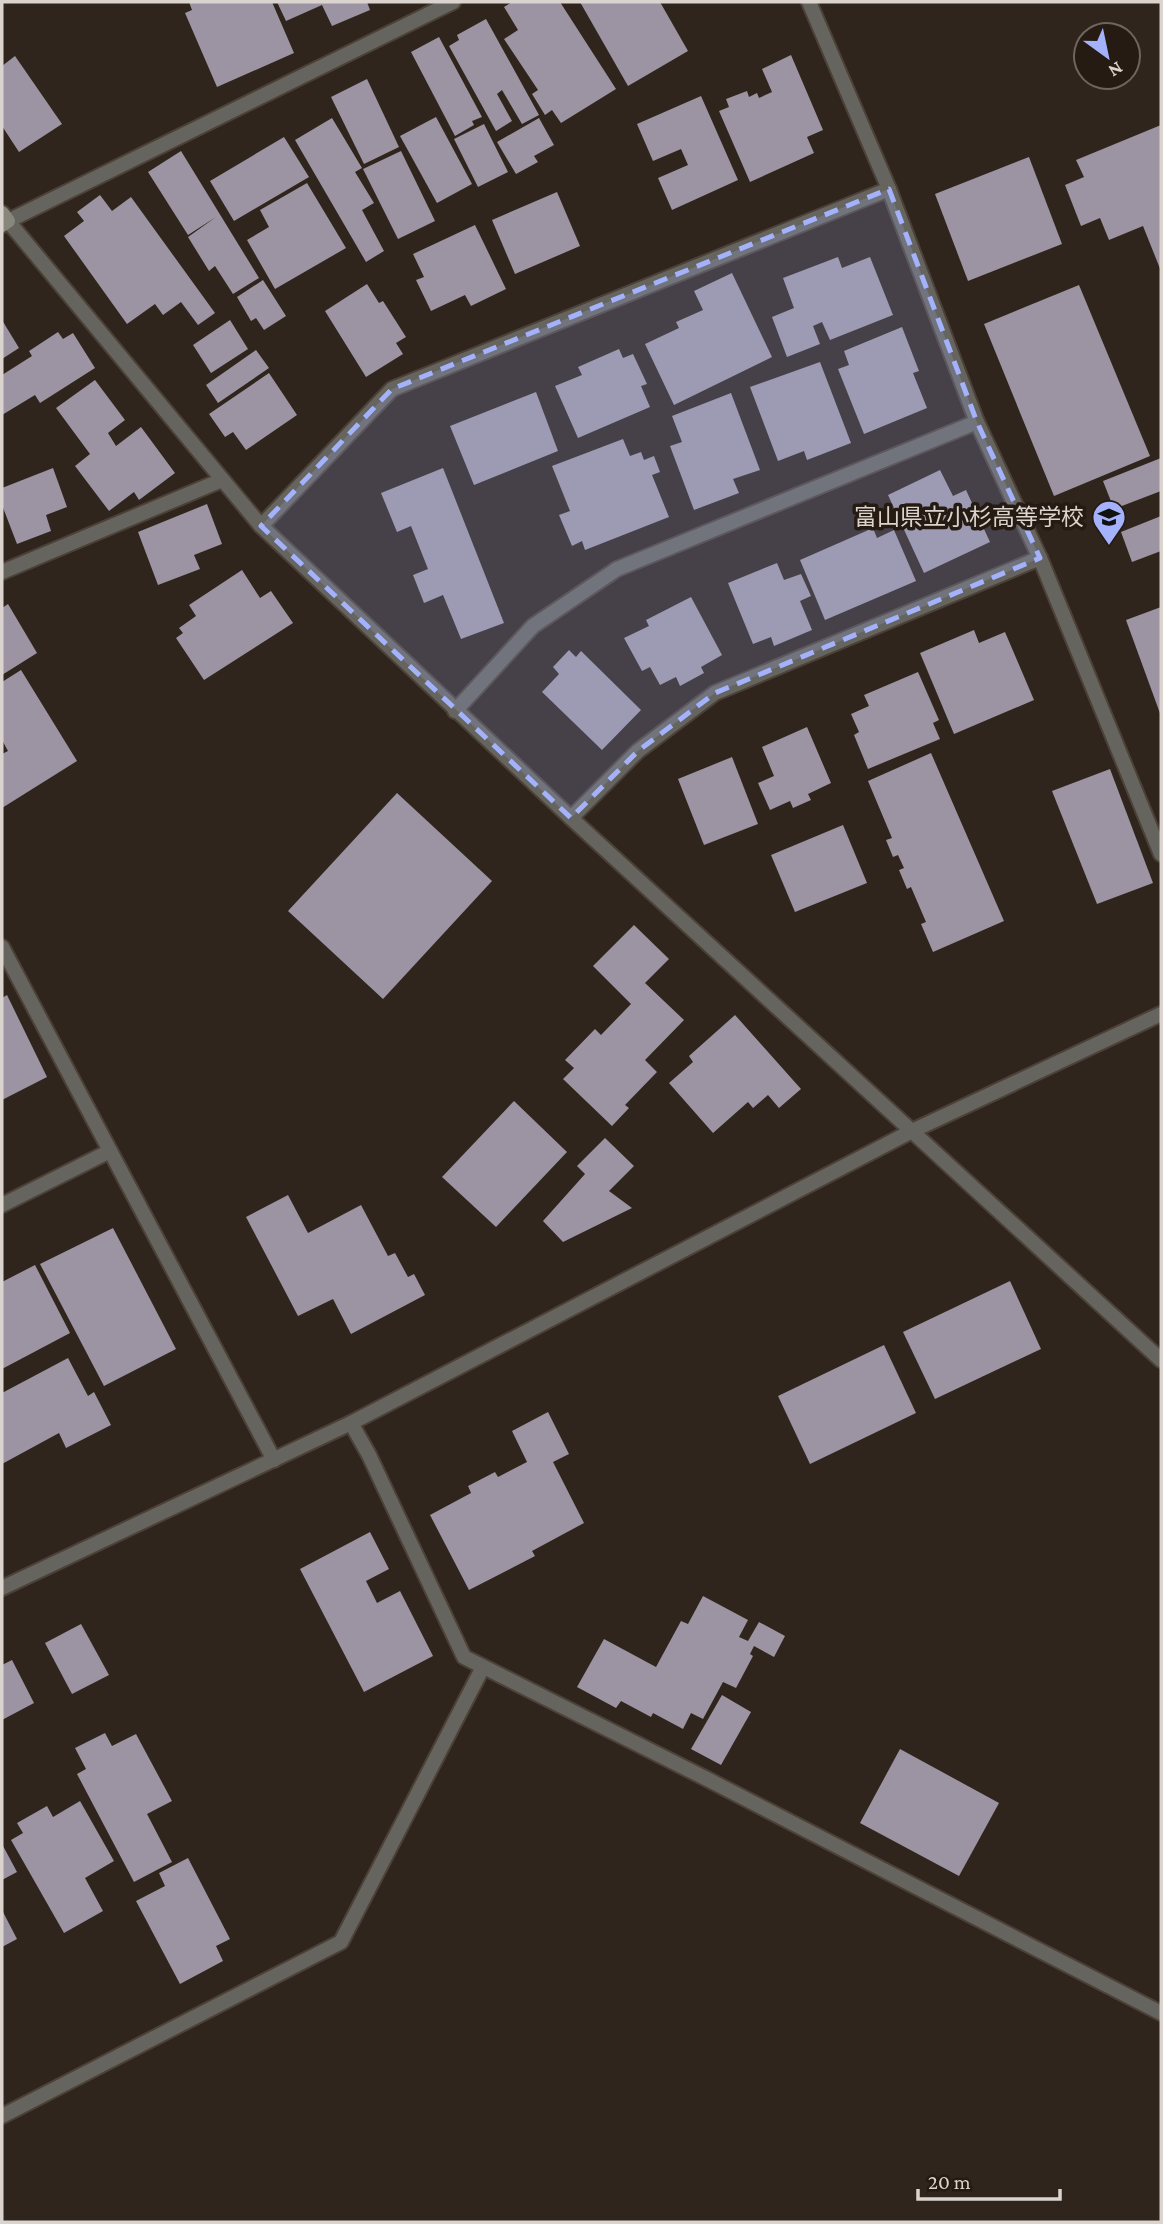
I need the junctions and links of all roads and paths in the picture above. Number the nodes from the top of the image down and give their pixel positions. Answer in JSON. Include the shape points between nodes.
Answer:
{"nodes":[{"id":1,"x":453,"y":2,"type":"edge"},
{"id":2,"x":809,"y":2,"type":"edge"},
{"id":3,"x":889,"y":189,"type":"junction"},
{"id":4,"x":4,"y":219,"type":"edge"},
{"id":5,"x":978,"y":422,"type":"junction"},
{"id":6,"x":222,"y":480,"type":"junction"},
{"id":7,"x":261,"y":526,"type":"junction"},
{"id":8,"x":1040,"y":558,"type":"junction"},
{"id":9,"x":2,"y":572,"type":"edge"},
{"id":10,"x":455,"y":710,"type":"junction"},
{"id":11,"x":571,"y":818,"type":"junction"},
{"id":12,"x":1161,"y":854,"type":"edge"},
{"id":13,"x":2,"y":947,"type":"edge"},
{"id":14,"x":1161,"y":1014,"type":"edge"},
{"id":15,"x":912,"y":1131,"type":"junction"},
{"id":16,"x":110,"y":1151,"type":"junction"},
{"id":17,"x":2,"y":1205,"type":"edge"},
{"id":18,"x":1161,"y":1360,"type":"edge"},
{"id":19,"x":351,"y":1423,"type":"junction"},
{"id":20,"x":274,"y":1460,"type":"junction"},
{"id":21,"x":2,"y":1588,"type":"edge"},
{"id":22,"x":483,"y":1667,"type":"junction"},
{"id":23,"x":1161,"y":2013,"type":"edge"},
{"id":24,"x":2,"y":2116,"type":"edge"}],
"edges":[{"from":1,"to":4,"type":"street"},
{"from":2,"to":3,"type":"street"},
{"from":3,"to":5,"type":"street"},
{"from":3,"to":7,"type":"street","via":[[392,389]]},
{"from":4,"to":6,"type":"street"},
{"from":5,"to":8,"type":"street"},
{"from":5,"to":10,"type":"street","via":[[617,569],[533,626]]},
{"from":6,"to":7,"type":"street"},
{"from":6,"to":9,"type":"street"},
{"from":7,"to":10,"type":"street"},
{"from":8,"to":11,"type":"street","via":[[715,693],[638,751]]},
{"from":8,"to":12,"type":"street"},
{"from":10,"to":11,"type":"street"},
{"from":11,"to":15,"type":"street"},
{"from":13,"to":16,"type":"street"},
{"from":14,"to":15,"type":"street"},
{"from":15,"to":18,"type":"street"},
{"from":15,"to":19,"type":"street"},
{"from":16,"to":17,"type":"street"},
{"from":16,"to":20,"type":"street"},
{"from":19,"to":20,"type":"street"},
{"from":19,"to":22,"type":"street","via":[[464,1657]]},
{"from":20,"to":21,"type":"street"},
{"from":22,"to":23,"type":"street"},
{"from":22,"to":24,"type":"street","via":[[341,1942]]}]}
